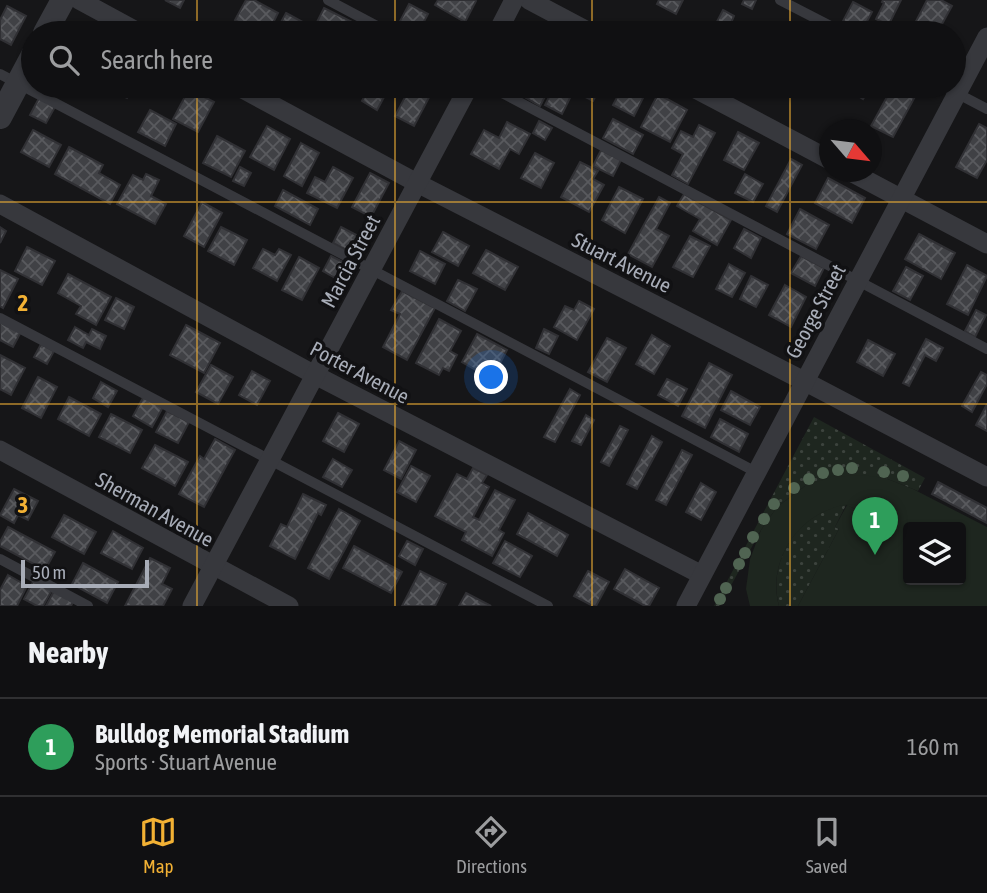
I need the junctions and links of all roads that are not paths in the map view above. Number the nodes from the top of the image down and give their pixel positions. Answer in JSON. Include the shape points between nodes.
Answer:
{"nodes":[{"id":1,"x":63,"y":0,"type":"edge"},
{"id":2,"x":79,"y":0,"type":"edge"},
{"id":3,"x":328,"y":0,"type":"edge"},
{"id":4,"x":514,"y":0,"type":"edge"},
{"id":5,"x":529,"y":0,"type":"edge"},
{"id":6,"x":780,"y":0,"type":"edge"},
{"id":7,"x":52,"y":21,"type":"edge"},
{"id":8,"x":118,"y":21,"type":"edge"},
{"id":9,"x":367,"y":21,"type":"edge"},
{"id":10,"x":503,"y":21,"type":"edge"},
{"id":11,"x":568,"y":21,"type":"edge"},
{"id":12,"x":821,"y":21,"type":"edge"},
{"id":13,"x":987,"y":37,"type":"edge"},
{"id":14,"x":966,"y":67,"type":"edge"},
{"id":15,"x":9,"y":79,"type":"edge"},
{"id":16,"x":45,"y":98,"type":"edge"},
{"id":17,"x":259,"y":98,"type":"edge"},
{"id":18,"x":463,"y":98,"type":"edge"},
{"id":19,"x":512,"y":98,"type":"edge"},
{"id":20,"x":713,"y":98,"type":"edge"},
{"id":21,"x":946,"y":98,"type":"edge"},
{"id":22,"x":966,"y":98,"type":"edge"},
{"id":23,"x":987,"y":109,"type":"edge"},
{"id":24,"x":0,"y":117,"type":"edge"},
{"id":25,"x":819,"y":154,"type":"edge"},
{"id":26,"x":870,"y":182,"type":"edge"},
{"id":27,"x":417,"y":183,"type":"junction"},
{"id":28,"x":901,"y":198,"type":"junction"},
{"id":29,"x":0,"y":204,"type":"edge"},
{"id":30,"x":987,"y":244,"type":"edge"},
{"id":31,"x":372,"y":269,"type":"junction"},
{"id":32,"x":857,"y":281,"type":"junction"},
{"id":33,"x":0,"y":318,"type":"edge"},
{"id":34,"x":987,"y":349,"type":"edge"},
{"id":35,"x":315,"y":375,"type":"junction"},
{"id":36,"x":804,"y":381,"type":"junction"},
{"id":37,"x":0,"y":450,"type":"edge"},
{"id":38,"x":270,"y":460,"type":"junction"},
{"id":39,"x":756,"y":471,"type":"junction"},
{"id":40,"x":987,"y":477,"type":"edge"},
{"id":41,"x":0,"y":559,"type":"edge"},
{"id":42,"x":213,"y":566,"type":"junction"},
{"id":43,"x":702,"y":575,"type":"junction"},
{"id":44,"x":88,"y":606,"type":"edge"},
{"id":45,"x":192,"y":606,"type":"edge"},
{"id":46,"x":289,"y":606,"type":"edge"},
{"id":47,"x":548,"y":606,"type":"edge"},
{"id":48,"x":686,"y":606,"type":"edge"}],
"edges":[{"from":1,"to":7,"type":"street"},
{"from":2,"to":8,"type":"street"},
{"from":3,"to":9,"type":"lane"},
{"from":4,"to":10,"type":"street"},
{"from":5,"to":11,"type":"street"},
{"from":6,"to":12,"type":"lane"},
{"from":13,"to":14,"type":"street","name":"George Street"},
{"from":15,"to":24,"type":"street"},
{"from":16,"to":31,"type":"lane"},
{"from":17,"to":27,"type":"street","name":"Stuart Avenue"},
{"from":18,"to":27,"type":"street","name":"Marcia Street"},
{"from":19,"to":32,"type":"lane"},
{"from":20,"to":25,"type":"street"},
{"from":21,"to":28,"type":"street","name":"George Street"},
{"from":22,"to":23,"type":"lane"},
{"from":26,"to":28,"type":"street"},
{"from":27,"to":31,"type":"street","name":"Marcia Street"},
{"from":27,"to":36,"type":"street","name":"Stuart Avenue"},
{"from":28,"to":30,"type":"street"},
{"from":28,"to":32,"type":"street","name":"George Street"},
{"from":29,"to":35,"type":"street","name":"Porter Avenue"},
{"from":31,"to":35,"type":"street","name":"Marcia Street"},
{"from":31,"to":39,"type":"lane"},
{"from":32,"to":34,"type":"lane"},
{"from":32,"to":36,"type":"street","name":"George Street"},
{"from":33,"to":38,"type":"lane"},
{"from":35,"to":38,"type":"street","name":"Marcia Street"},
{"from":35,"to":43,"type":"street","name":"Porter Avenue"},
{"from":36,"to":39,"type":"street","name":"George Street"},
{"from":36,"to":40,"type":"street","name":"Stuart Avenue"},
{"from":37,"to":42,"type":"street","name":"Sherman Avenue"},
{"from":38,"to":42,"type":"street","name":"Marcia Street"},
{"from":38,"to":47,"type":"lane"},
{"from":39,"to":43,"type":"street","name":"George Street"},
{"from":41,"to":44,"type":"lane"},
{"from":42,"to":45,"type":"street","name":"Marcia Street"},
{"from":42,"to":46,"type":"street","name":"Sherman Avenue"},
{"from":43,"to":48,"type":"street","name":"George Street"}]}
